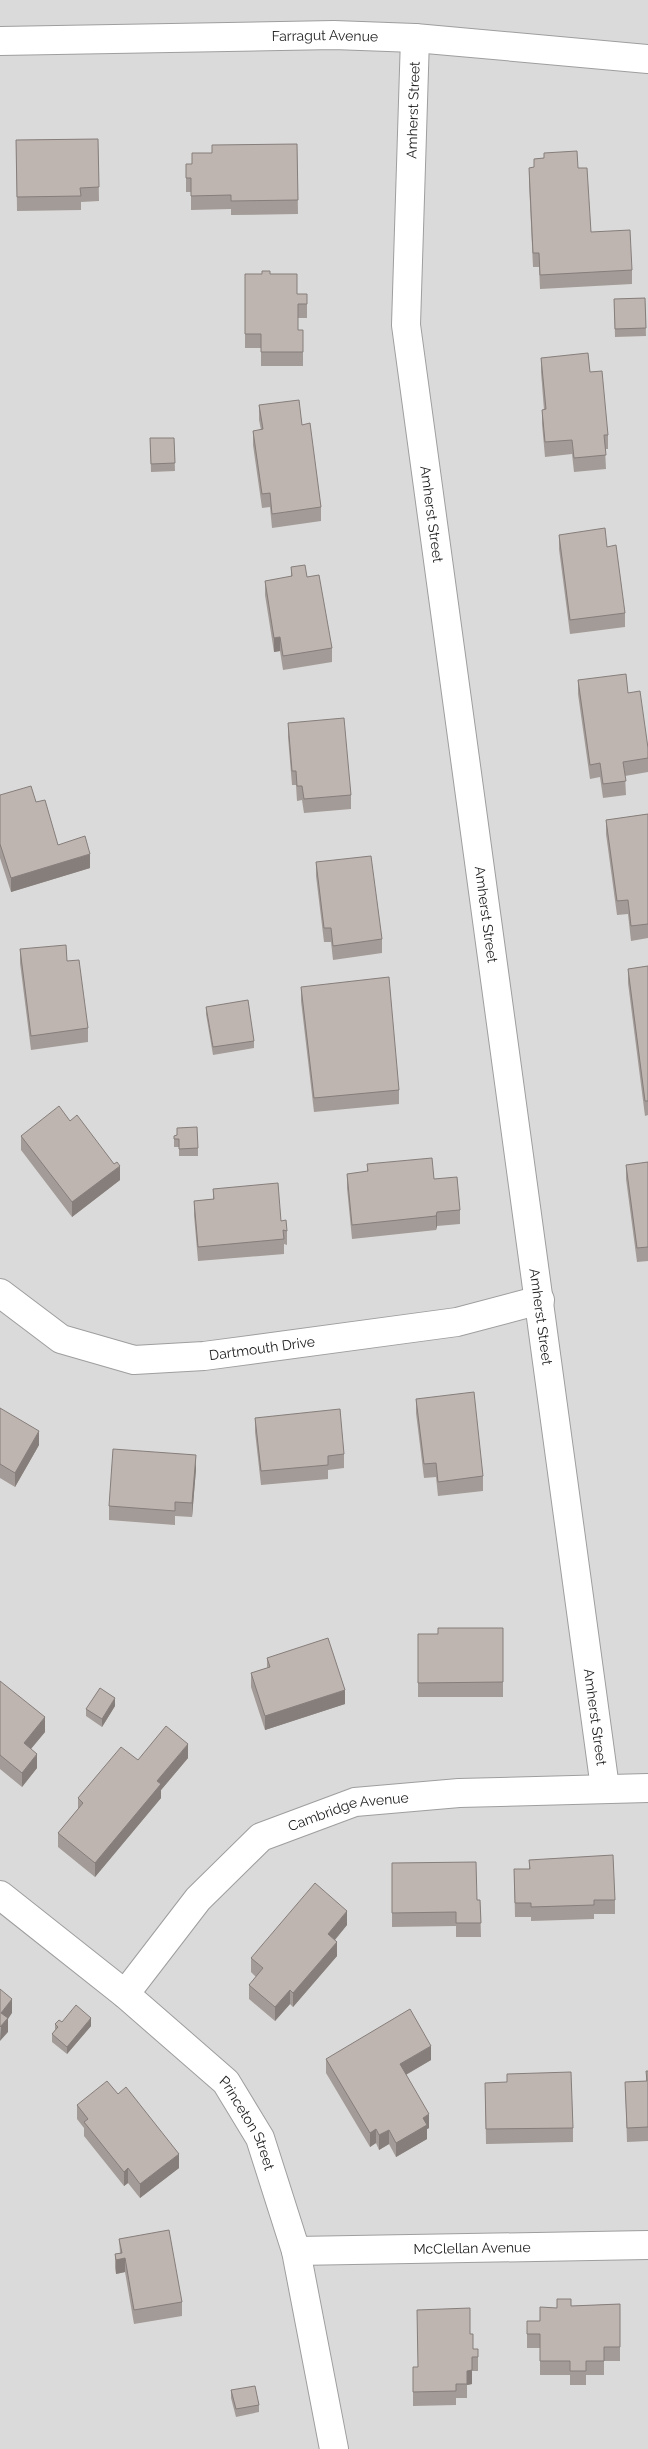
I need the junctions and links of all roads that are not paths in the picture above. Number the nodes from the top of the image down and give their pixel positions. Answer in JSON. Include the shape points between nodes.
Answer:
{"nodes":[{"id":1,"x":415,"y":38,"type":"junction"},
{"id":2,"x":0,"y":41,"type":"edge"},
{"id":3,"x":648,"y":59,"type":"edge"},
{"id":4,"x":0,"y":1293,"type":"edge"},
{"id":5,"x":540,"y":1300,"type":"junction"},
{"id":6,"x":605,"y":1788,"type":"junction"},
{"id":7,"x":648,"y":1788,"type":"edge"},
{"id":8,"x":0,"y":1895,"type":"edge"},
{"id":9,"x":124,"y":1994,"type":"junction"},
{"id":10,"x":648,"y":2245,"type":"edge"},
{"id":11,"x":296,"y":2251,"type":"junction"},
{"id":12,"x":334,"y":2449,"type":"edge"}],
"edges":[{"from":1,"to":2,"type":"street","name":"Farragut Avenue","via":[[334,35]]},
{"from":1,"to":3,"type":"street","name":"Farragut Avenue"},
{"from":1,"to":5,"type":"street","name":"Amherst Street","via":[[406,325]]},
{"from":4,"to":5,"type":"street","name":"Dartmouth Drive","via":[[61,1339],[134,1360],[204,1356],[458,1322]]},
{"from":5,"to":6,"type":"street","name":"Amherst Street"},
{"from":6,"to":7,"type":"street","name":"Cambridge Avenue"},
{"from":6,"to":9,"type":"street","name":"Cambridge Avenue","via":[[460,1793],[354,1802],[261,1836],[198,1899]]},
{"from":8,"to":9,"type":"street","name":"Princeton Street"},
{"from":9,"to":11,"type":"street","name":"Princeton Street","via":[[226,2082],[260,2138]]},
{"from":10,"to":11,"type":"street","name":"McClellan Avenue"},
{"from":11,"to":12,"type":"street","name":"Princeton Street"}]}
